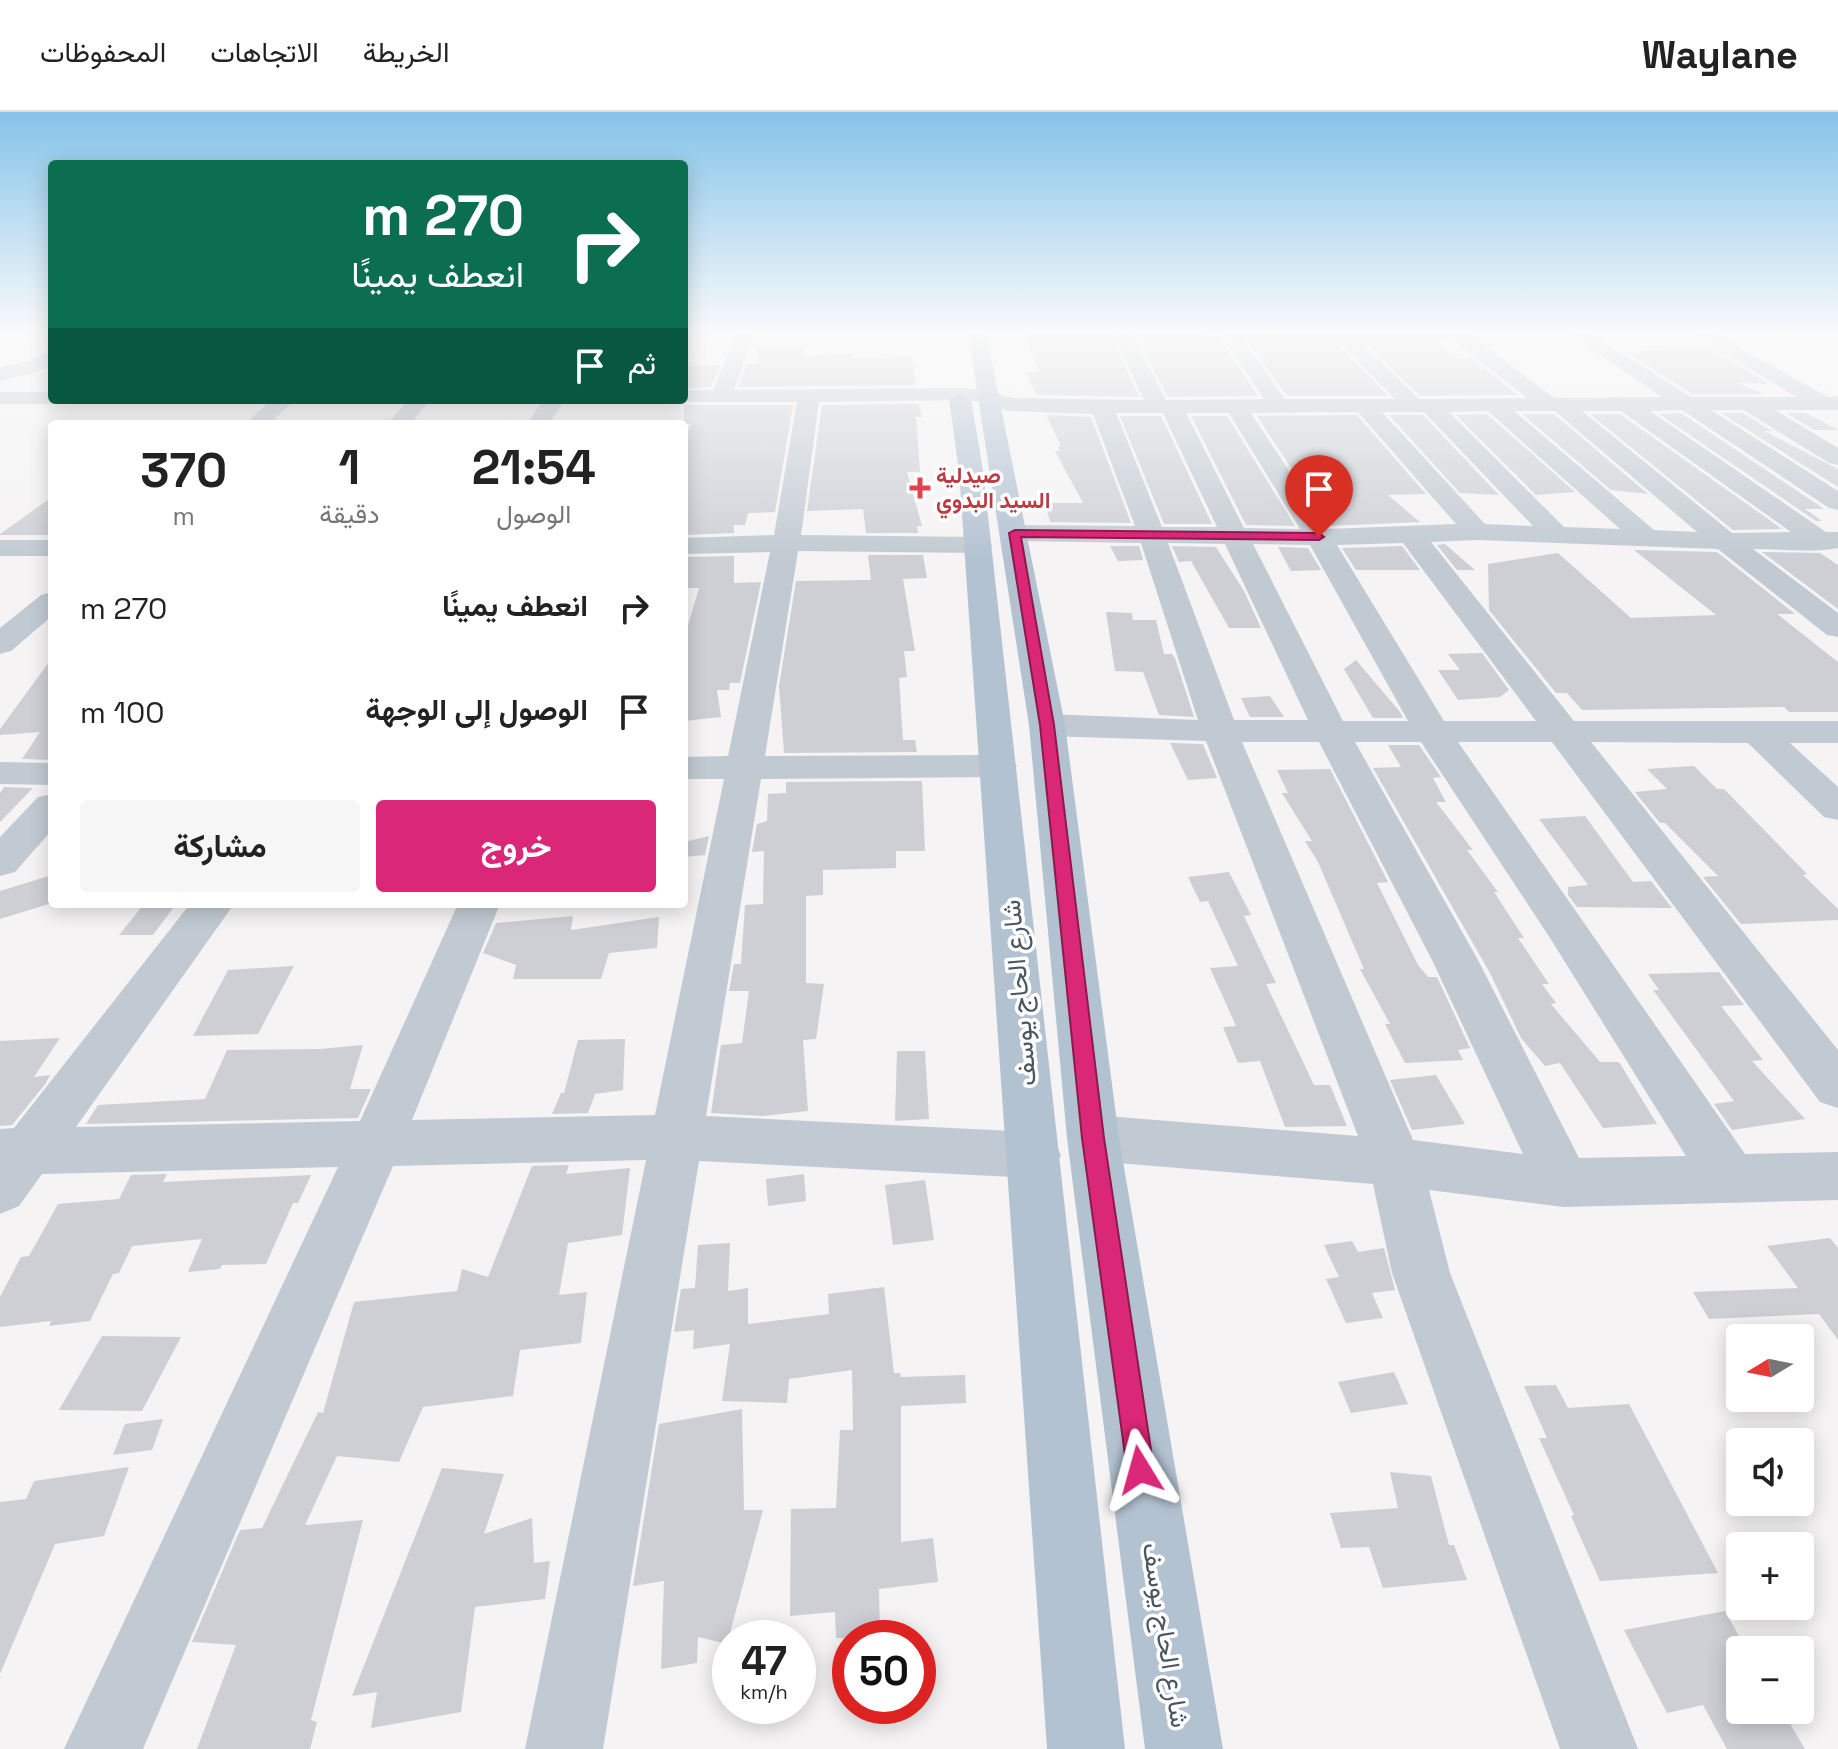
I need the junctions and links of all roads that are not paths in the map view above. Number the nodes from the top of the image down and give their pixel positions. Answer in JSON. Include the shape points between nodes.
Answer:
{"nodes":[{"id":1,"x":807,"y":409,"type":"edge"},
{"id":2,"x":976,"y":409,"type":"edge"},
{"id":3,"x":1103,"y":409,"type":"edge"},
{"id":4,"x":1166,"y":409,"type":"edge"},
{"id":5,"x":1238,"y":409,"type":"edge"},
{"id":6,"x":1368,"y":409,"type":"edge"},
{"id":7,"x":1427,"y":409,"type":"edge"},
{"id":8,"x":1499,"y":409,"type":"edge"},
{"id":9,"x":1561,"y":409,"type":"edge"},
{"id":10,"x":1634,"y":409,"type":"edge"},
{"id":11,"x":1698,"y":409,"type":"edge"},
{"id":12,"x":1758,"y":409,"type":"edge"},
{"id":13,"x":1838,"y":458,"type":"edge"},
{"id":14,"x":1838,"y":502,"type":"edge"},
{"id":15,"x":1477,"y":532,"type":"junction"},
{"id":16,"x":1233,"y":534,"type":"junction"},
{"id":17,"x":1411,"y":535,"type":"junction"},
{"id":18,"x":1557,"y":535,"type":"junction"},
{"id":19,"x":1152,"y":536,"type":"junction"},
{"id":20,"x":1319,"y":537,"type":"junction"},
{"id":21,"x":1645,"y":537,"type":"junction"},
{"id":22,"x":996,"y":539,"type":"junction"},
{"id":23,"x":1725,"y":541,"type":"junction"},
{"id":24,"x":786,"y":543,"type":"junction"},
{"id":25,"x":1832,"y":544,"type":"edge"},
{"id":26,"x":688,"y":546,"type":"edge"},
{"id":27,"x":0,"y":548,"type":"edge"},
{"id":28,"x":48,"y":548,"type":"edge"},
{"id":29,"x":48,"y":604,"type":"edge"},
{"id":30,"x":1838,"y":628,"type":"edge"},
{"id":31,"x":0,"y":644,"type":"edge"},
{"id":32,"x":1047,"y":725,"type":"junction"},
{"id":33,"x":1220,"y":731,"type":"junction"},
{"id":34,"x":1331,"y":731,"type":"junction"},
{"id":35,"x":1432,"y":731,"type":"junction"},
{"id":36,"x":1561,"y":731,"type":"junction"},
{"id":37,"x":1758,"y":732,"type":"junction"},
{"id":38,"x":1838,"y":732,"type":"edge"},
{"id":39,"x":998,"y":766,"type":"junction"},
{"id":40,"x":744,"y":767,"type":"junction"},
{"id":41,"x":688,"y":768,"type":"edge"},
{"id":42,"x":0,"y":773,"type":"edge"},
{"id":43,"x":48,"y":774,"type":"edge"},
{"id":44,"x":1838,"y":808,"type":"edge"},
{"id":45,"x":48,"y":810,"type":"edge"},
{"id":46,"x":0,"y":862,"type":"edge"},
{"id":47,"x":210,"y":908,"type":"edge"},
{"id":48,"x":477,"y":908,"type":"edge"},
{"id":49,"x":1838,"y":1087,"type":"edge"},
{"id":50,"x":676,"y":1137,"type":"junction"},
{"id":51,"x":1093,"y":1138,"type":"junction"},
{"id":52,"x":375,"y":1146,"type":"junction"},
{"id":53,"x":1034,"y":1155,"type":"junction"},
{"id":54,"x":1395,"y":1162,"type":"junction"},
{"id":55,"x":9,"y":1164,"type":"edge"},
{"id":56,"x":1838,"y":1176,"type":"edge"},
{"id":57,"x":1731,"y":1179,"type":"junction"},
{"id":58,"x":1564,"y":1183,"type":"junction"},
{"id":59,"x":103,"y":1749,"type":"edge"},
{"id":60,"x":564,"y":1749,"type":"edge"},
{"id":61,"x":1086,"y":1749,"type":"edge"},
{"id":62,"x":1184,"y":1749,"type":"edge"},
{"id":63,"x":1599,"y":1749,"type":"edge"}],
"edges":[{"from":1,"to":24,"type":"street"},
{"from":2,"to":22,"type":"main road","name":"شارع الحاج يوسف"},
{"from":3,"to":19,"type":"street"},
{"from":4,"to":16,"type":"street"},
{"from":5,"to":20,"type":"street"},
{"from":6,"to":15,"type":"street"},
{"from":7,"to":18,"type":"street"},
{"from":8,"to":21,"type":"street"},
{"from":9,"to":23,"type":"street"},
{"from":10,"to":25,"type":"street"},
{"from":11,"to":14,"type":"street"},
{"from":12,"to":13,"type":"street"},
{"from":15,"to":17,"type":"street"},
{"from":15,"to":18,"type":"street"},
{"from":16,"to":19,"type":"street"},
{"from":16,"to":20,"type":"street"},
{"from":16,"to":34,"type":"street"},
{"from":17,"to":20,"type":"street"},
{"from":17,"to":36,"type":"street"},
{"from":18,"to":21,"type":"street"},
{"from":19,"to":22,"type":"street"},
{"from":19,"to":33,"type":"street"},
{"from":20,"to":35,"type":"street"},
{"from":21,"to":23,"type":"street"},
{"from":22,"to":24,"type":"street"},
{"from":22,"to":32,"type":"main road","name":"شارع الحاج يوسف"},
{"from":22,"to":39,"type":"main road","name":"شارع الحاج يوسف"},
{"from":23,"to":25,"type":"street"},
{"from":23,"to":30,"type":"street"},
{"from":24,"to":26,"type":"street"},
{"from":24,"to":40,"type":"street"},
{"from":27,"to":28,"type":"street"},
{"from":29,"to":31,"type":"street"},
{"from":32,"to":33,"type":"street"},
{"from":32,"to":51,"type":"main road","name":"شارع الحاج يوسف"},
{"from":33,"to":34,"type":"street"},
{"from":33,"to":54,"type":"street"},
{"from":34,"to":35,"type":"street"},
{"from":34,"to":58,"type":"street","via":[[1455,960]]},
{"from":35,"to":36,"type":"street"},
{"from":35,"to":57,"type":"street"},
{"from":36,"to":37,"type":"street"},
{"from":36,"to":49,"type":"street"},
{"from":37,"to":38,"type":"street"},
{"from":37,"to":44,"type":"street"},
{"from":39,"to":40,"type":"street"},
{"from":39,"to":53,"type":"main road","name":"شارع الحاج يوسف"},
{"from":40,"to":41,"type":"street"},
{"from":40,"to":50,"type":"street"},
{"from":42,"to":43,"type":"street"},
{"from":45,"to":46,"type":"street"},
{"from":47,"to":55,"type":"street"},
{"from":48,"to":52,"type":"street"},
{"from":50,"to":52,"type":"street"},
{"from":50,"to":53,"type":"street"},
{"from":50,"to":60,"type":"street"},
{"from":51,"to":54,"type":"street"},
{"from":51,"to":62,"type":"main road","name":"شارع الحاج يوسف"},
{"from":52,"to":55,"type":"street"},
{"from":52,"to":59,"type":"street"},
{"from":53,"to":61,"type":"main road","name":"شارع الحاج يوسف"},
{"from":54,"to":58,"type":"street"},
{"from":54,"to":63,"type":"street","via":[[1421,1273]]},
{"from":56,"to":57,"type":"street"},
{"from":57,"to":58,"type":"street"}]}
